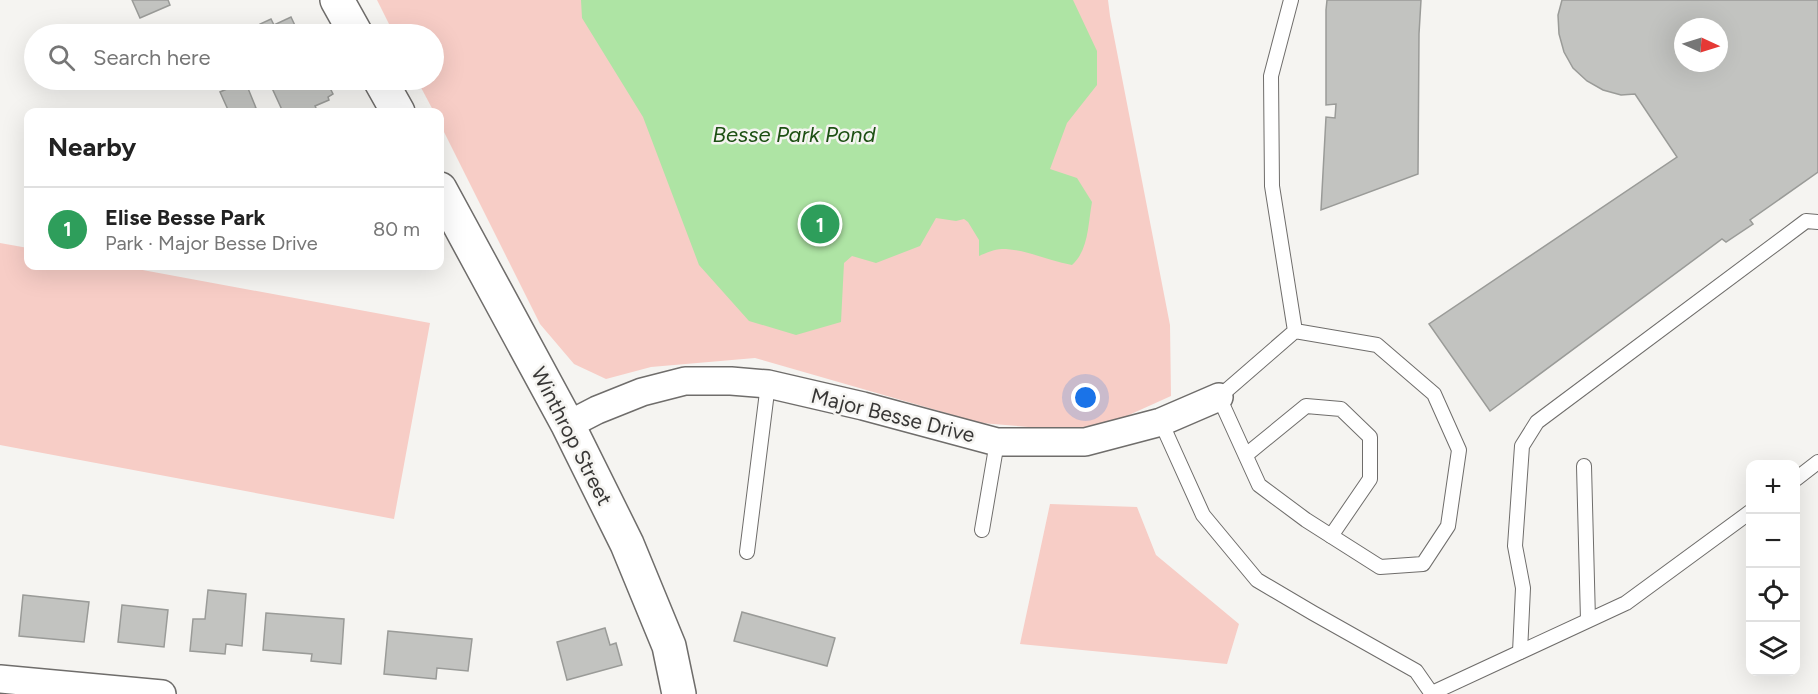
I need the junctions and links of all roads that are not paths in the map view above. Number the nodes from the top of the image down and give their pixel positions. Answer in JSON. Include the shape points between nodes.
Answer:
{"nodes":[{"id":1,"x":337,"y":0,"type":"edge"},
{"id":2,"x":1291,"y":0,"type":"edge"},
{"id":3,"x":350,"y":24,"type":"edge"},
{"id":4,"x":386,"y":90,"type":"edge"},
{"id":5,"x":396,"y":108,"type":"edge"},
{"id":6,"x":444,"y":196,"type":"edge"},
{"id":7,"x":1818,"y":222,"type":"edge"},
{"id":8,"x":1295,"y":331,"type":"junction"},
{"id":9,"x":768,"y":384,"type":"junction"},
{"id":10,"x":1219,"y":397,"type":"junction"},
{"id":11,"x":1161,"y":422,"type":"junction"},
{"id":12,"x":568,"y":425,"type":"junction"},
{"id":13,"x":997,"y":442,"type":"junction"},
{"id":14,"x":1246,"y":456,"type":"junction"},
{"id":15,"x":1818,"y":462,"type":"edge"},
{"id":16,"x":1584,"y":466,"type":"dead end"},
{"id":17,"x":1800,"y":475,"type":"edge"},
{"id":18,"x":1747,"y":514,"type":"edge"},
{"id":19,"x":982,"y":530,"type":"dead end"},
{"id":20,"x":1331,"y":536,"type":"junction"},
{"id":21,"x":747,"y":552,"type":"dead end"},
{"id":22,"x":1588,"y":620,"type":"junction"},
{"id":23,"x":1520,"y":652,"type":"junction"},
{"id":24,"x":0,"y":679,"type":"edge"},
{"id":25,"x":162,"y":694,"type":"edge"},
{"id":26,"x":679,"y":694,"type":"edge"},
{"id":27,"x":1432,"y":694,"type":"edge"}],
"edges":[{"from":1,"to":3,"type":"street"},
{"from":2,"to":8,"type":"lane","via":[[1271,76],[1272,186]]},
{"from":4,"to":5,"type":"street"},
{"from":6,"to":12,"type":"street","name":"Winthrop Street"},
{"from":7,"to":23,"type":"lane","via":[[1806,221],[1537,422],[1522,446],[1515,546],[1523,588]]},
{"from":8,"to":10,"type":"lane"},
{"from":8,"to":20,"type":"lane","via":[[1377,345],[1434,394],[1459,450],[1448,525],[1423,564],[1380,567]]},
{"from":9,"to":12,"type":"street","name":"Major Besse Drive","via":[[685,381],[642,392]]},
{"from":9,"to":13,"type":"street","name":"Major Besse Drive"},
{"from":9,"to":21,"type":"lane"},
{"from":10,"to":11,"type":"street","name":"Major Besse Drive"},
{"from":10,"to":14,"type":"lane"},
{"from":11,"to":13,"type":"street","name":"Major Besse Drive","via":[[1085,441]]},
{"from":11,"to":27,"type":"lane","via":[[1203,515],[1257,580],[1416,671]]},
{"from":12,"to":26,"type":"street","name":"Winthrop Street","via":[[627,544],[669,646]]},
{"from":13,"to":19,"type":"lane"},
{"from":14,"to":20,"type":"lane","via":[[1259,484]]},
{"from":14,"to":20,"type":"lane","via":[[1306,406],[1341,409],[1370,437],[1370,479]]},
{"from":15,"to":17,"type":"lane"},
{"from":16,"to":22,"type":"lane"},
{"from":18,"to":22,"type":"lane","via":[[1626,603]]},
{"from":22,"to":23,"type":"lane"},
{"from":23,"to":27,"type":"lane"},
{"from":24,"to":25,"type":"street"}]}
